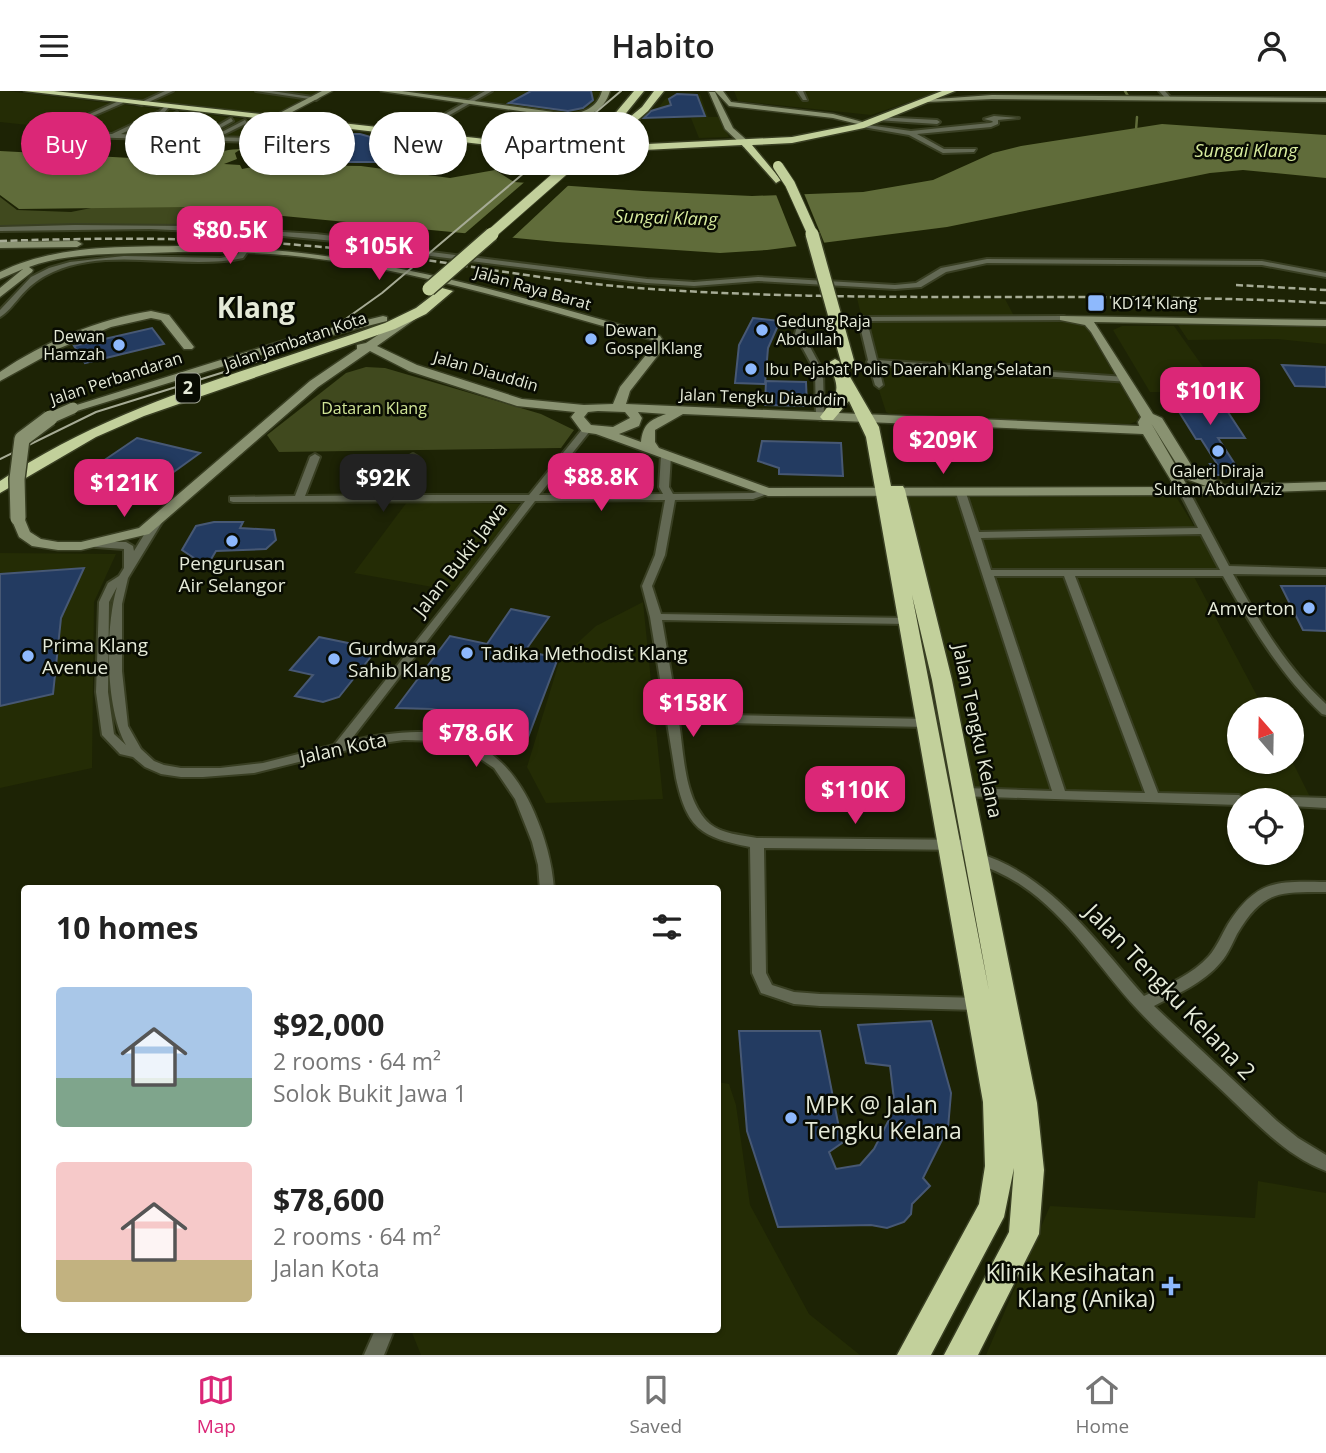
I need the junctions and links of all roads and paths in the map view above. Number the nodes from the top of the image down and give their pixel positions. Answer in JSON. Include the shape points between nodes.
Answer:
{"nodes":[{"id":1,"x":29,"y":91,"type":"edge"},
{"id":2,"x":170,"y":91,"type":"edge"},
{"id":3,"x":259,"y":91,"type":"edge"},
{"id":4,"x":328,"y":91,"type":"edge"},
{"id":5,"x":339,"y":91,"type":"edge"},
{"id":6,"x":384,"y":91,"type":"edge"},
{"id":7,"x":489,"y":91,"type":"edge"},
{"id":8,"x":606,"y":91,"type":"edge"},
{"id":9,"x":625,"y":91,"type":"edge"},
{"id":10,"x":639,"y":91,"type":"edge"},
{"id":11,"x":649,"y":91,"type":"edge"},
{"id":12,"x":659,"y":91,"type":"edge"},
{"id":13,"x":711,"y":91,"type":"edge"},
{"id":14,"x":719,"y":91,"type":"edge"},
{"id":15,"x":800,"y":91,"type":"edge"},
{"id":16,"x":950,"y":91,"type":"edge"},
{"id":17,"x":959,"y":91,"type":"edge"},
{"id":18,"x":1165,"y":94,"type":"edge"},
{"id":19,"x":1257,"y":96,"type":"edge"},
{"id":20,"x":316,"y":97,"type":"junction"},
{"id":21,"x":992,"y":97,"type":"junction"},
{"id":22,"x":805,"y":99,"type":"dead end"},
{"id":23,"x":927,"y":100,"type":"junction"},
{"id":24,"x":1326,"y":100,"type":"edge"},
{"id":25,"x":120,"y":102,"type":"junction"},
{"id":26,"x":467,"y":102,"type":"junction"},
{"id":27,"x":140,"y":104,"type":"junction"},
{"id":28,"x":729,"y":104,"type":"junction"},
{"id":29,"x":166,"y":107,"type":"junction"},
{"id":30,"x":718,"y":107,"type":"junction"},
{"id":31,"x":98,"y":112,"type":"edge"},
{"id":32,"x":286,"y":112,"type":"edge"},
{"id":33,"x":304,"y":112,"type":"edge"},
{"id":34,"x":450,"y":112,"type":"edge"},
{"id":35,"x":539,"y":112,"type":"edge"},
{"id":36,"x":591,"y":112,"type":"edge"},
{"id":37,"x":617,"y":112,"type":"edge"},
{"id":38,"x":624,"y":112,"type":"edge"},
{"id":39,"x":629,"y":112,"type":"edge"},
{"id":40,"x":641,"y":112,"type":"edge"},
{"id":41,"x":239,"y":115,"type":"edge"},
{"id":42,"x":994,"y":118,"type":"junction"},
{"id":43,"x":1016,"y":118,"type":"dead end"},
{"id":44,"x":878,"y":119,"type":"junction"},
{"id":45,"x":231,"y":120,"type":"dead end"},
{"id":46,"x":225,"y":123,"type":"edge"},
{"id":47,"x":863,"y":125,"type":"junction"},
{"id":48,"x":911,"y":133,"type":"junction"},
{"id":49,"x":734,"y":136,"type":"junction"},
{"id":50,"x":111,"y":137,"type":"edge"},
{"id":51,"x":792,"y":141,"type":"junction"},
{"id":52,"x":649,"y":144,"type":"edge"},
{"id":53,"x":747,"y":145,"type":"junction"},
{"id":54,"x":708,"y":146,"type":"junction"},
{"id":55,"x":649,"y":148,"type":"edge"},
{"id":56,"x":974,"y":150,"type":"dead end"},
{"id":57,"x":770,"y":160,"type":"junction"},
{"id":58,"x":562,"y":175,"type":"edge"},
{"id":59,"x":567,"y":175,"type":"edge"},
{"id":60,"x":0,"y":229,"type":"edge"},
{"id":61,"x":0,"y":245,"type":"edge"},
{"id":62,"x":109,"y":251,"type":"junction"},
{"id":63,"x":244,"y":251,"type":"junction"},
{"id":64,"x":423,"y":264,"type":"junction"},
{"id":65,"x":411,"y":272,"type":"junction"},
{"id":66,"x":1326,"y":275,"type":"edge"},
{"id":67,"x":1,"y":279,"type":"edge"},
{"id":68,"x":478,"y":287,"type":"junction"},
{"id":69,"x":421,"y":311,"type":"junction"},
{"id":70,"x":0,"y":315,"type":"edge"},
{"id":71,"x":1064,"y":318,"type":"junction"},
{"id":72,"x":1112,"y":318,"type":"junction"},
{"id":73,"x":383,"y":319,"type":"junction"},
{"id":74,"x":862,"y":319,"type":"junction"},
{"id":75,"x":1326,"y":323,"type":"edge"},
{"id":76,"x":1096,"y":330,"type":"junction"},
{"id":77,"x":376,"y":343,"type":"junction"},
{"id":78,"x":871,"y":362,"type":"junction"},
{"id":79,"x":205,"y":363,"type":"junction"},
{"id":80,"x":842,"y":363,"type":"junction"},
{"id":81,"x":413,"y":368,"type":"junction"},
{"id":82,"x":333,"y":369,"type":"junction"},
{"id":83,"x":0,"y":377,"type":"edge"},
{"id":84,"x":633,"y":377,"type":"junction"},
{"id":85,"x":1126,"y":380,"type":"junction"},
{"id":86,"x":845,"y":384,"type":"junction"},
{"id":87,"x":879,"y":384,"type":"dead end"},
{"id":88,"x":223,"y":385,"type":"junction"},
{"id":89,"x":521,"y":403,"type":"junction"},
{"id":90,"x":591,"y":408,"type":"junction"},
{"id":91,"x":623,"y":408,"type":"junction"},
{"id":92,"x":693,"y":411,"type":"junction"},
{"id":93,"x":824,"y":417,"type":"junction"},
{"id":94,"x":876,"y":419,"type":"junction"},
{"id":95,"x":1147,"y":423,"type":"junction"},
{"id":96,"x":590,"y":429,"type":"junction"},
{"id":97,"x":660,"y":453,"type":"junction"},
{"id":98,"x":315,"y":457,"type":"dead end"},
{"id":99,"x":413,"y":457,"type":"dead end"},
{"id":100,"x":0,"y":474,"type":"edge"},
{"id":101,"x":1326,"y":486,"type":"edge"},
{"id":102,"x":0,"y":488,"type":"edge"},
{"id":103,"x":1233,"y":488,"type":"junction"},
{"id":104,"x":1184,"y":491,"type":"junction"},
{"id":105,"x":768,"y":492,"type":"junction"},
{"id":106,"x":961,"y":493,"type":"junction"},
{"id":107,"x":891,"y":494,"type":"junction"},
{"id":108,"x":670,"y":497,"type":"junction"},
{"id":109,"x":299,"y":498,"type":"junction"},
{"id":110,"x":403,"y":498,"type":"junction"},
{"id":111,"x":533,"y":498,"type":"junction"},
{"id":112,"x":233,"y":499,"type":"dead end"},
{"id":113,"x":163,"y":514,"type":"junction"},
{"id":114,"x":1205,"y":531,"type":"junction"},
{"id":115,"x":976,"y":535,"type":"junction"},
{"id":116,"x":96,"y":544,"type":"junction"},
{"id":117,"x":1227,"y":571,"type":"junction"},
{"id":118,"x":1326,"y":572,"type":"edge"},
{"id":119,"x":126,"y":573,"type":"junction"},
{"id":120,"x":988,"y":573,"type":"junction"},
{"id":121,"x":1068,"y":573,"type":"junction"},
{"id":122,"x":656,"y":617,"type":"junction"},
{"id":123,"x":908,"y":621,"type":"junction"},
{"id":124,"x":118,"y":688,"type":"junction"},
{"id":125,"x":102,"y":691,"type":"junction"},
{"id":126,"x":1326,"y":711,"type":"edge"},
{"id":127,"x":673,"y":719,"type":"junction"},
{"id":128,"x":928,"y":723,"type":"junction"},
{"id":129,"x":338,"y":747,"type":"junction"},
{"id":130,"x":140,"y":757,"type":"junction"},
{"id":131,"x":964,"y":793,"type":"junction"},
{"id":132,"x":1060,"y":795,"type":"junction"},
{"id":133,"x":1153,"y":797,"type":"junction"},
{"id":134,"x":1227,"y":800,"type":"edge"},
{"id":135,"x":1304,"y":802,"type":"edge"},
{"id":136,"x":1326,"y":803,"type":"edge"},
{"id":137,"x":757,"y":843,"type":"junction"},
{"id":138,"x":965,"y":853,"type":"junction"},
{"id":139,"x":546,"y":885,"type":"edge"},
{"id":140,"x":1326,"y":887,"type":"edge"},
{"id":141,"x":992,"y":1004,"type":"junction"},
{"id":142,"x":1143,"y":1004,"type":"junction"},
{"id":143,"x":1326,"y":1163,"type":"edge"},
{"id":144,"x":384,"y":1333,"type":"edge"},
{"id":145,"x":374,"y":1355,"type":"edge"},
{"id":146,"x":913,"y":1355,"type":"edge"},
{"id":147,"x":960,"y":1355,"type":"edge"}],
"edges":[{"from":1,"to":25,"type":"highway"},
{"from":2,"to":27,"type":"street"},
{"from":3,"to":20,"type":"street"},
{"from":4,"to":20,"type":"main road"},
{"from":5,"to":33,"type":"main road"},
{"from":6,"to":26,"type":"main road"},
{"from":7,"to":26,"type":"street"},
{"from":8,"to":36,"type":"main road"},
{"from":9,"to":37,"type":"highway"},
{"from":10,"to":38,"type":"highway","number":"2"},
{"from":11,"to":39,"type":"highway","number":"2"},
{"from":12,"to":40,"type":"highway"},
{"from":13,"to":30,"type":"main road"},
{"from":14,"to":28,"type":"main road"},
{"from":15,"to":22,"type":"street"},
{"from":16,"to":23,"type":"highway"},
{"from":17,"to":21,"type":"main road"},
{"from":18,"to":19,"type":"main road"},
{"from":18,"to":21,"type":"main road"},
{"from":19,"to":24,"type":"main road"},
{"from":20,"to":32,"type":"main road"},
{"from":21,"to":23,"type":"main road"},
{"from":23,"to":44,"type":"highway"},
{"from":25,"to":27,"type":"highway"},
{"from":25,"to":31,"type":"street"},
{"from":26,"to":34,"type":"street"},
{"from":26,"to":35,"type":"main road"},
{"from":27,"to":29,"type":"highway"},
{"from":28,"to":30,"type":"main road"},
{"from":28,"to":47,"type":"main road","via":[[846,118]]},
{"from":29,"to":41,"type":"highway"},
{"from":29,"to":50,"type":"street"},
{"from":30,"to":49,"type":"main road"},
{"from":42,"to":43,"type":"street"},
{"from":42,"to":44,"type":"street","via":[[926,123]]},
{"from":42,"to":48,"type":"street","via":[[996,123],[991,125]]},
{"from":44,"to":47,"type":"highway"},
{"from":45,"to":46,"type":"street"},
{"from":47,"to":48,"type":"street"},
{"from":47,"to":51,"type":"highway"},
{"from":48,"to":56,"type":"street","via":[[943,151]]},
{"from":49,"to":52,"type":"street","via":[[722,141]]},
{"from":49,"to":53,"type":"main road"},
{"from":51,"to":53,"type":"highway"},
{"from":51,"to":57,"type":"highway"},
{"from":53,"to":54,"type":"highway"},
{"from":53,"to":57,"type":"highway","name":"Jalan Tengku Kelana"},
{"from":54,"to":55,"type":"highway"},
{"from":54,"to":57,"type":"highway"},
{"from":57,"to":80,"type":"highway","name":"Jalan Tengku Kelana"},
{"from":58,"to":73,"type":"highway","name":"Jalan Jambatan Kota","number":"2","bridge":true,"via":[[405,309]]},
{"from":59,"to":69,"type":"highway","name":"Jalan Jambatan Kota","number":"2"},
{"from":60,"to":66,"type":"street","via":[[270,232],[694,284],[758,279],[844,286],[918,285],[944,270],[987,261],[1262,263]]},
{"from":61,"to":64,"type":"main road","via":[[135,242],[315,250]]},
{"from":62,"to":63,"type":"main road","name":"Jalan Raya Barat"},
{"from":62,"to":67,"type":"main road","name":"Jalan Raya Barat","via":[[28,264]]},
{"from":62,"to":67,"type":"main road","name":"Jalan Raya Barat","via":[[49,261],[15,279]]},
{"from":63,"to":65,"type":"main road","name":"Jalan Raya Barat","via":[[323,256]]},
{"from":63,"to":70,"type":"street","via":[[230,258],[82,262],[38,277]]},
{"from":64,"to":65,"type":"main road"},
{"from":64,"to":68,"type":"main road"},
{"from":65,"to":68,"type":"main road","name":"Jalan Raya Barat"},
{"from":68,"to":84,"type":"main road","name":"Jalan Raya Barat","via":[[656,338],[660,345]]},
{"from":69,"to":77,"type":"main road","name":"Jalan Kota"},
{"from":69,"to":88,"type":"highway","name":"Jalan Jambatan Kota","number":"2","via":[[352,341]]},
{"from":71,"to":72,"type":"main road"},
{"from":71,"to":74,"type":"street"},
{"from":71,"to":76,"type":"main road","via":[[1088,323]]},
{"from":72,"to":75,"type":"main road"},
{"from":72,"to":76,"type":"main road","via":[[1098,321]]},
{"from":73,"to":79,"type":"main road","name":"Jalan Perbandaran"},
{"from":73,"to":100,"type":"highway","name":"Jalan Jambatan Kota","number":"2","via":[[122,411]]},
{"from":74,"to":78,"type":"street"},
{"from":74,"to":93,"type":"street","via":[[801,324],[799,334],[819,371]]},
{"from":76,"to":85,"type":"main road"},
{"from":77,"to":81,"type":"main road","name":"Jalan Diauddin","via":[[383,352]]},
{"from":77,"to":82,"type":"main road","name":"Jalan Kota"},
{"from":78,"to":85,"type":"street"},
{"from":78,"to":87,"type":"street"},
{"from":79,"to":83,"type":"main road","via":[[156,314],[81,334]]},
{"from":79,"to":116,"type":"main road","name":"Jalan Perbandaran","bridge":true,"via":[[73,408],[40,423],[22,439],[17,479],[21,530],[37,543]]},
{"from":80,"to":86,"type":"highway","name":"Jalan Tengku Kelana"},
{"from":80,"to":94,"type":"highway","name":"Jalan Tengku Kelana"},
{"from":81,"to":82,"type":"main road","via":[[362,361]]},
{"from":81,"to":89,"type":"main road","name":"Jalan Diauddin"},
{"from":82,"to":88,"type":"highway","via":[[321,360],[293,363]]},
{"from":82,"to":113,"type":"main road","name":"Jalan Kota"},
{"from":84,"to":90,"type":"main road"},
{"from":84,"to":91,"type":"main road","via":[[624,390]]},
{"from":85,"to":95,"type":"main road"},
{"from":86,"to":93,"type":"highway","via":[[842,399]]},
{"from":86,"to":94,"type":"highway","name":"Jalan Tengku Kelana"},
{"from":88,"to":102,"type":"highway","name":"Jalan Jambatan Kota","number":"2","via":[[98,431]]},
{"from":89,"to":90,"type":"main road","name":"Jalan Diauddin"},
{"from":89,"to":96,"type":"main road"},
{"from":90,"to":91,"type":"main road"},
{"from":90,"to":96,"type":"main road","name":"Jalan Bukit Jawa","via":[[577,417]]},
{"from":91,"to":92,"type":"main road","name":"Jalan Tengku Diauddin"},
{"from":91,"to":96,"type":"main road","via":[[636,418],[634,423],[622,429]]},
{"from":92,"to":93,"type":"main road","name":"Jalan Tengku Diauddin"},
{"from":92,"to":97,"type":"main road","via":[[649,429],[648,443]]},
{"from":93,"to":94,"type":"main road","name":"Jalan Tengku Diauddin"},
{"from":94,"to":95,"type":"main road","name":"Jalan Tengku Diauddin"},
{"from":94,"to":107,"type":"highway","name":"Jalan Tengku Kelana"},
{"from":95,"to":103,"type":"main road","via":[[1157,421],[1191,476]]},
{"from":95,"to":104,"type":"main road"},
{"from":96,"to":97,"type":"main road"},
{"from":96,"to":111,"type":"street","name":"Jalan Bukit Jawa"},
{"from":97,"to":105,"type":"main road"},
{"from":97,"to":108,"type":"street","via":[[664,487]]},
{"from":98,"to":109,"type":"street"},
{"from":99,"to":110,"type":"street"},
{"from":101,"to":103,"type":"main road"},
{"from":103,"to":104,"type":"main road"},
{"from":104,"to":106,"type":"main road"},
{"from":104,"to":114,"type":"street"},
{"from":105,"to":107,"type":"main road"},
{"from":105,"to":108,"type":"street"},
{"from":106,"to":107,"type":"main road"},
{"from":106,"to":115,"type":"street"},
{"from":107,"to":123,"type":"highway","name":"Jalan Tengku Kelana"},
{"from":107,"to":131,"type":"highway","name":"Jalan Tengku Kelana","via":[[942,680]]},
{"from":108,"to":111,"type":"street"},
{"from":108,"to":122,"type":"street","via":[[660,555],[647,586]]},
{"from":109,"to":110,"type":"street"},
{"from":109,"to":112,"type":"street"},
{"from":110,"to":111,"type":"street"},
{"from":111,"to":129,"type":"street","name":"Jalan Bukit Jawa"},
{"from":113,"to":116,"type":"main road","name":"Jalan Perbandaran","via":[[144,531]]},
{"from":113,"to":119,"type":"street","name":"Jalan Kota"},
{"from":114,"to":115,"type":"street"},
{"from":114,"to":117,"type":"street"},
{"from":115,"to":120,"type":"street"},
{"from":116,"to":119,"type":"street","via":[[129,548]]},
{"from":117,"to":118,"type":"street"},
{"from":117,"to":121,"type":"street"},
{"from":117,"to":126,"type":"street","via":[[1304,690]]},
{"from":119,"to":124,"type":"street","name":"Jalan Kota","via":[[117,602]]},
{"from":119,"to":125,"type":"street","name":"Jalan Kota","via":[[112,585],[104,602]]},
{"from":120,"to":121,"type":"street"},
{"from":120,"to":132,"type":"street"},
{"from":121,"to":133,"type":"street"},
{"from":122,"to":123,"type":"street"},
{"from":122,"to":127,"type":"street"},
{"from":123,"to":128,"type":"highway","name":"Jalan Tengku Kelana"},
{"from":124,"to":125,"type":"street"},
{"from":124,"to":130,"type":"street","name":"Jalan Kota","via":[[123,728]]},
{"from":125,"to":130,"type":"street","name":"Jalan Kota","via":[[111,741]]},
{"from":127,"to":128,"type":"street"},
{"from":127,"to":137,"type":"street","via":[[688,804],[698,820],[722,836]]},
{"from":128,"to":138,"type":"highway","name":"Jalan Tengku Kelana"},
{"from":129,"to":130,"type":"street","name":"Jalan Kota","via":[[223,774],[180,773]]},
{"from":129,"to":139,"type":"street","name":"Jalan Kota","via":[[371,738],[406,736],[444,738],[474,746],[496,762],[516,789],[537,832]]},
{"from":131,"to":132,"type":"street"},
{"from":131,"to":138,"type":"highway","name":"Jalan Tengku Kelana"},
{"from":132,"to":133,"type":"street"},
{"from":133,"to":134,"type":"street"},
{"from":135,"to":136,"type":"street"},
{"from":137,"to":138,"type":"street"},
{"from":137,"to":141,"type":"street","via":[[758,973],[766,989],[820,1000]]},
{"from":138,"to":141,"type":"highway","name":"Jalan Tengku Kelana"},
{"from":138,"to":142,"type":"street","name":"Jalan Tengku Kelana 2","via":[[1006,868],[1032,884]]},
{"from":140,"to":142,"type":"street","via":[[1290,887],[1255,896],[1215,959],[1196,976]]},
{"from":141,"to":146,"type":"highway","name":"Jalan Tengku Kelana","via":[[1000,1166],[993,1207]]},
{"from":141,"to":147,"type":"highway","name":"Jalan Tengku Kelana","via":[[1023,1103],[1028,1214],[1024,1234]]},
{"from":142,"to":143,"type":"street","name":"Jalan Tengku Kelana 2","via":[[1294,1147]]},
{"from":144,"to":145,"type":"street"}]}
